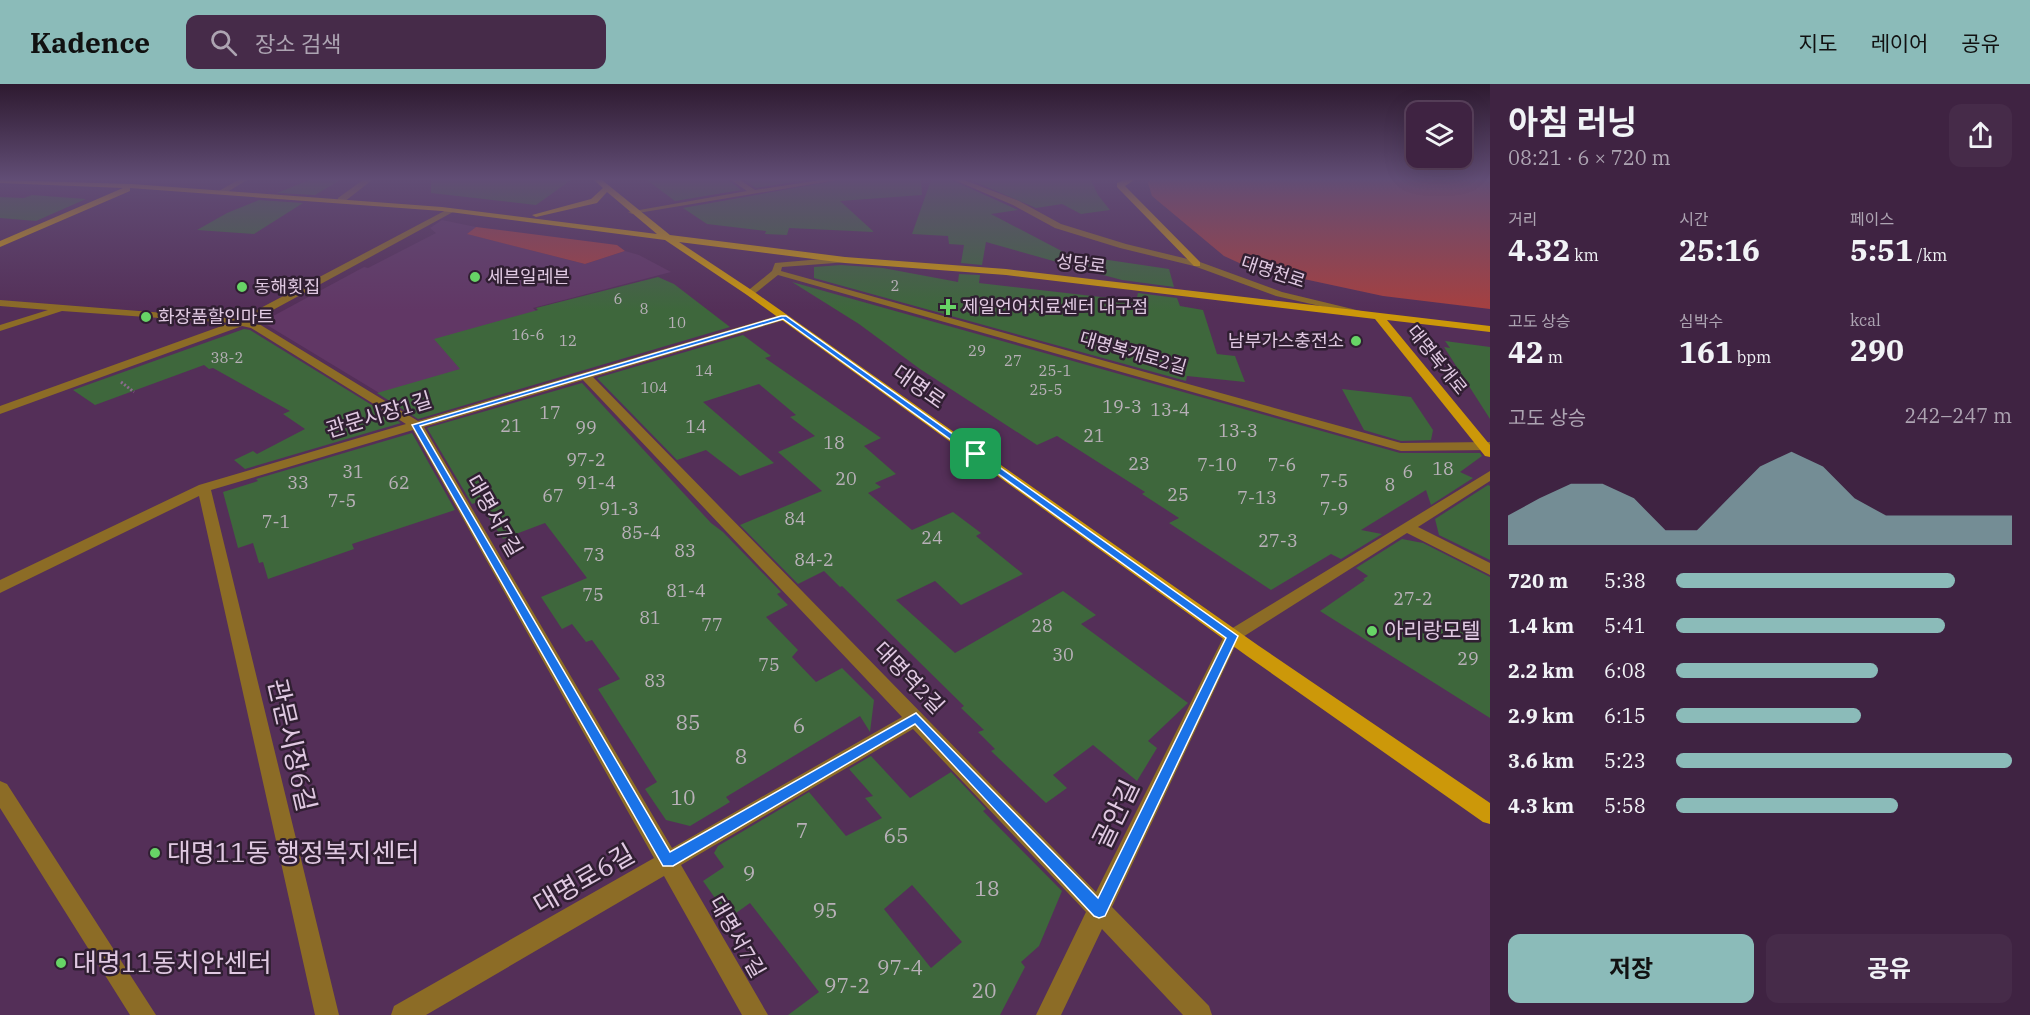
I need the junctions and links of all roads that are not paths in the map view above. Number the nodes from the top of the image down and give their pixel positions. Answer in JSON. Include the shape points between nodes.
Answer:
{"nodes":[{"id":1,"x":47,"y":223,"type":"edge"},
{"id":2,"x":425,"y":223,"type":"edge"},
{"id":3,"x":561,"y":223,"type":"edge"},
{"id":4,"x":648,"y":223,"type":"edge"},
{"id":5,"x":1053,"y":223,"type":"edge"},
{"id":6,"x":1157,"y":223,"type":"edge"},
{"id":7,"x":667,"y":237,"type":"junction"},
{"id":8,"x":0,"y":244,"type":"edge"},
{"id":9,"x":845,"y":260,"type":"junction"},
{"id":10,"x":1197,"y":264,"type":"junction"},
{"id":11,"x":776,"y":272,"type":"junction"},
{"id":12,"x":750,"y":293,"type":"junction"},
{"id":13,"x":0,"y":303,"type":"edge"},
{"id":14,"x":65,"y":308,"type":"junction"},
{"id":15,"x":1379,"y":316,"type":"junction"},
{"id":16,"x":784,"y":317,"type":"junction"},
{"id":17,"x":241,"y":323,"type":"junction"},
{"id":18,"x":0,"y":328,"type":"edge"},
{"id":19,"x":1490,"y":329,"type":"edge"},
{"id":20,"x":584,"y":374,"type":"junction"},
{"id":21,"x":0,"y":410,"type":"edge"},
{"id":22,"x":416,"y":425,"type":"junction"},
{"id":23,"x":1488,"y":448,"type":"edge"},
{"id":24,"x":1490,"y":475,"type":"edge"},
{"id":25,"x":204,"y":488,"type":"junction"},
{"id":26,"x":1407,"y":526,"type":"junction"},
{"id":27,"x":1490,"y":570,"type":"edge"},
{"id":28,"x":0,"y":588,"type":"edge"},
{"id":29,"x":1232,"y":636,"type":"junction"},
{"id":30,"x":916,"y":718,"type":"junction"},
{"id":31,"x":0,"y":790,"type":"edge"},
{"id":32,"x":1490,"y":815,"type":"edge"},
{"id":33,"x":668,"y":861,"type":"junction"},
{"id":34,"x":1099,"y":910,"type":"junction"},
{"id":35,"x":144,"y":1015,"type":"edge"},
{"id":36,"x":327,"y":1015,"type":"edge"},
{"id":37,"x":403,"y":1015,"type":"edge"},
{"id":38,"x":756,"y":1015,"type":"edge"},
{"id":39,"x":1048,"y":1015,"type":"edge"},
{"id":40,"x":1200,"y":1015,"type":"edge"}],
"edges":[{"from":1,"to":8,"type":"main road"},
{"from":2,"to":17,"type":"street"},
{"from":3,"to":7,"type":"main road","name":"성당로"},
{"from":4,"to":7,"type":"main road","name":"대명로"},
{"from":5,"to":10,"type":"street","name":"대명천로"},
{"from":6,"to":10,"type":"main road"},
{"from":7,"to":9,"type":"main road","name":"성당로"},
{"from":7,"to":12,"type":"main road","name":"대명로"},
{"from":9,"to":11,"type":"street","via":[[789,263],[778,265]]},
{"from":9,"to":15,"type":"main road","name":"성당로","via":[[1006,272]]},
{"from":10,"to":15,"type":"street","name":"대명천로","via":[[1280,294]]},
{"from":11,"to":12,"type":"street"},
{"from":11,"to":23,"type":"street","name":"대명복개로2길","via":[[1401,447]]},
{"from":12,"to":16,"type":"main road","name":"대명로"},
{"from":13,"to":14,"type":"street","name":"대명서7길"},
{"from":14,"to":17,"type":"street","name":"대명서7길"},
{"from":14,"to":18,"type":"street"},
{"from":15,"to":19,"type":"main road","name":"성당로"},
{"from":15,"to":23,"type":"main road","name":"대명복개로"},
{"from":16,"to":20,"type":"street","name":"관문시장1길"},
{"from":16,"to":29,"type":"main road","name":"대명로"},
{"from":17,"to":21,"type":"street"},
{"from":17,"to":22,"type":"street","name":"대명서7길","via":[[255,326]]},
{"from":20,"to":22,"type":"street","name":"관문시장1길"},
{"from":20,"to":30,"type":"street","name":"대명역2길"},
{"from":22,"to":25,"type":"street","name":"관문시장1길"},
{"from":22,"to":33,"type":"street","name":"대명서7길"},
{"from":24,"to":26,"type":"street"},
{"from":25,"to":28,"type":"street","name":"관문시장1길"},
{"from":25,"to":36,"type":"street","name":"관문시장6길"},
{"from":26,"to":27,"type":"street"},
{"from":26,"to":29,"type":"street"},
{"from":29,"to":32,"type":"main road","name":"대명로"},
{"from":29,"to":34,"type":"street","name":"골안길"},
{"from":30,"to":33,"type":"street","name":"대명로6길"},
{"from":30,"to":34,"type":"street","name":"대명역2길"},
{"from":31,"to":35,"type":"street"},
{"from":33,"to":37,"type":"street","name":"대명로6길"},
{"from":33,"to":38,"type":"street","name":"대명서7길"},
{"from":34,"to":39,"type":"street","name":"골안길"},
{"from":34,"to":40,"type":"street","name":"대명역2길"}]}
